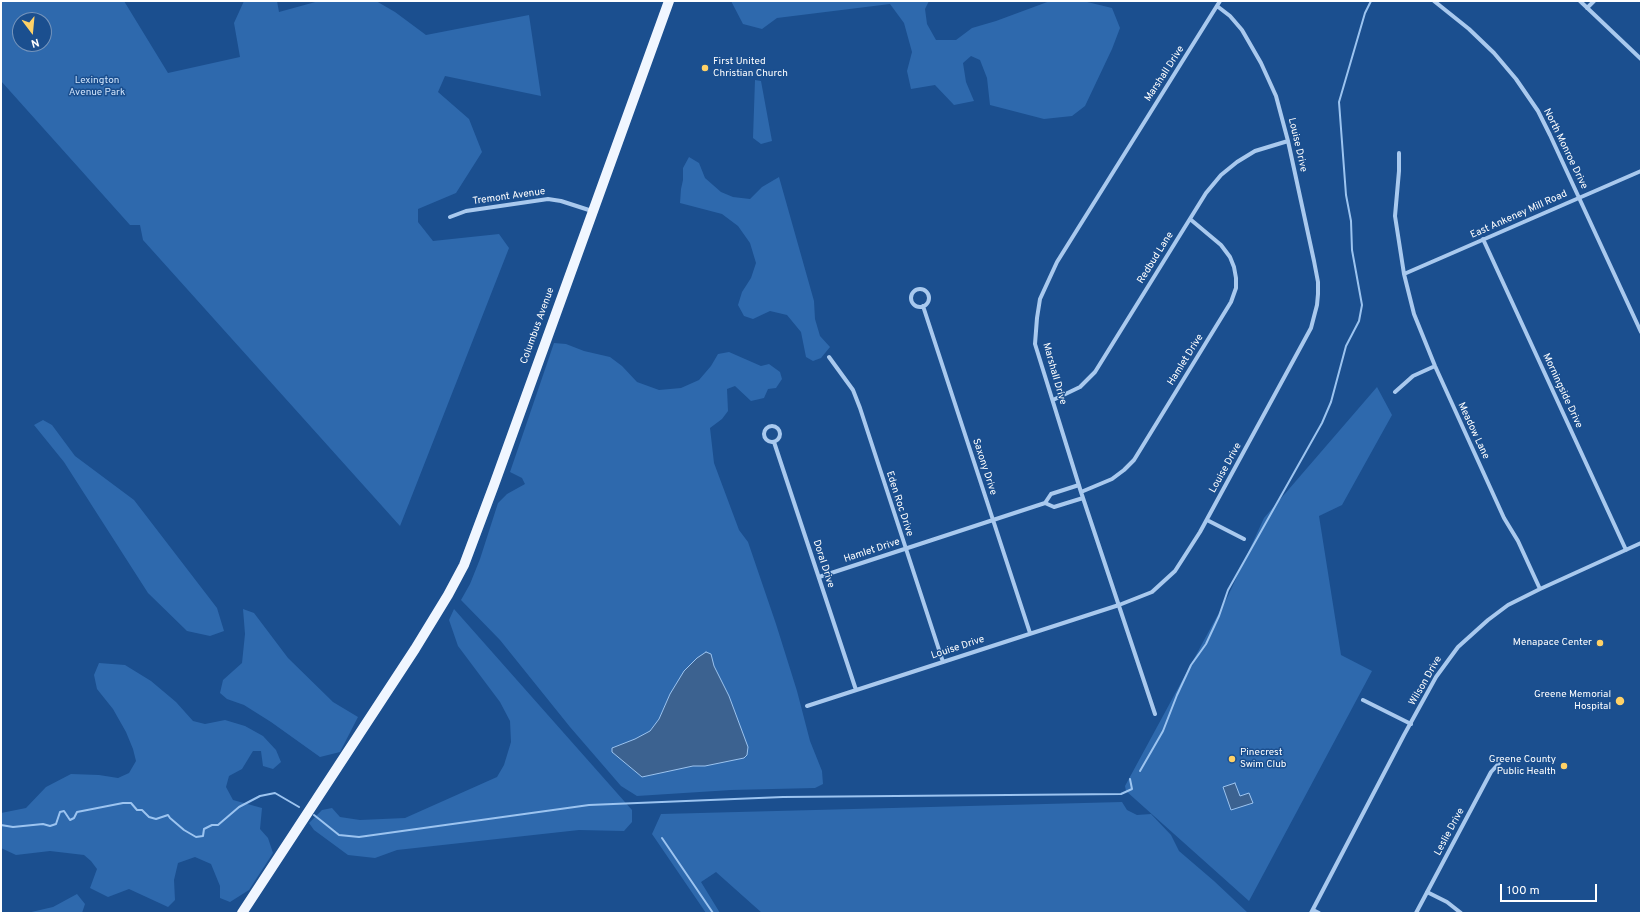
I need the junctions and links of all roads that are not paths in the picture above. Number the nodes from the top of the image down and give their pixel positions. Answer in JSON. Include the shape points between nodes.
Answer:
{"nodes":[{"id":1,"x":669,"y":1,"type":"edge"},
{"id":2,"x":1220,"y":1,"type":"edge"},
{"id":3,"x":1434,"y":1,"type":"edge"},
{"id":4,"x":1580,"y":1,"type":"edge"},
{"id":5,"x":1594,"y":1,"type":"edge"},
{"id":6,"x":1217,"y":6,"type":"junction"},
{"id":7,"x":1587,"y":8,"type":"junction"},
{"id":8,"x":1641,"y":59,"type":"edge"},
{"id":9,"x":1288,"y":141,"type":"junction"},
{"id":10,"x":1398,"y":153,"type":"dead end"},
{"id":11,"x":1641,"y":171,"type":"edge"},
{"id":12,"x":1579,"y":198,"type":"junction"},
{"id":13,"x":592,"y":212,"type":"junction"},
{"id":14,"x":450,"y":217,"type":"dead end"},
{"id":15,"x":1190,"y":219,"type":"junction"},
{"id":16,"x":1483,"y":239,"type":"junction"},
{"id":17,"x":1404,"y":274,"type":"junction"},
{"id":18,"x":922,"y":306,"type":"junction"},
{"id":19,"x":1641,"y":332,"type":"edge"},
{"id":20,"x":829,"y":357,"type":"dead end"},
{"id":21,"x":1435,"y":366,"type":"junction"},
{"id":22,"x":1395,"y":392,"type":"dead end"},
{"id":23,"x":1053,"y":400,"type":"junction"},
{"id":24,"x":774,"y":442,"type":"junction"},
{"id":25,"x":1078,"y":485,"type":"junction"},
{"id":26,"x":1080,"y":492,"type":"junction"},
{"id":27,"x":1083,"y":498,"type":"junction"},
{"id":28,"x":1045,"y":503,"type":"junction"},
{"id":29,"x":993,"y":520,"type":"junction"},
{"id":30,"x":1207,"y":520,"type":"junction"},
{"id":31,"x":1244,"y":539,"type":"dead end"},
{"id":32,"x":1641,"y":543,"type":"edge"},
{"id":33,"x":906,"y":549,"type":"junction"},
{"id":34,"x":1626,"y":550,"type":"junction"},
{"id":35,"x":819,"y":577,"type":"junction"},
{"id":36,"x":1540,"y":589,"type":"junction"},
{"id":37,"x":1119,"y":605,"type":"junction"},
{"id":38,"x":1030,"y":633,"type":"junction"},
{"id":39,"x":943,"y":662,"type":"junction"},
{"id":40,"x":856,"y":690,"type":"junction"},
{"id":41,"x":1363,"y":700,"type":"dead end"},
{"id":42,"x":807,"y":706,"type":"dead end"},
{"id":43,"x":1155,"y":714,"type":"dead end"},
{"id":44,"x":1411,"y":724,"type":"junction"},
{"id":45,"x":1502,"y":760,"type":"dead end"},
{"id":46,"x":1427,"y":892,"type":"junction"},
{"id":47,"x":1312,"y":912,"type":"edge"},
{"id":48,"x":242,"y":913,"type":"edge"},
{"id":49,"x":1319,"y":913,"type":"edge"},
{"id":50,"x":1416,"y":913,"type":"edge"},
{"id":51,"x":1461,"y":913,"type":"edge"}],
"edges":[{"from":1,"to":13,"type":"main road","name":"Columbus Avenue"},
{"from":2,"to":6,"type":"street","name":"Marshall Drive"},
{"from":3,"to":12,"type":"street","name":"North Monroe Drive","via":[[1454,15],[1484,43],[1520,83],[1546,125]]},
{"from":4,"to":7,"type":"street"},
{"from":5,"to":7,"type":"street"},
{"from":6,"to":9,"type":"street","name":"Louise Drive","via":[[1242,30],[1261,63],[1276,96]]},
{"from":6,"to":23,"type":"street","name":"Marshall Drive","via":[[1049,276],[1040,299],[1035,344]]},
{"from":7,"to":8,"type":"street"},
{"from":9,"to":15,"type":"street","name":"Redbud Lane","via":[[1255,151],[1230,167],[1211,186]]},
{"from":9,"to":30,"type":"street","name":"Louise Drive","via":[[1318,282],[1317,305],[1311,328]]},
{"from":10,"to":17,"type":"street","name":"Meadow Lane","via":[[1395,216]]},
{"from":11,"to":12,"type":"street","name":"East Ankeney Mill Road"},
{"from":12,"to":16,"type":"street","name":"East Ankeney Mill Road"},
{"from":12,"to":19,"type":"street","name":"North Monroe Drive"},
{"from":13,"to":14,"type":"street","name":"Tremont Avenue","via":[[548,199],[466,211]]},
{"from":13,"to":48,"type":"main road","name":"Columbus Avenue","via":[[494,485],[454,586]]},
{"from":15,"to":23,"type":"street","name":"Redbud Lane","via":[[1095,372],[1080,388]]},
{"from":15,"to":26,"type":"street","name":"Hamlet Drive","via":[[1221,245],[1230,257],[1236,278],[1236,288],[1231,302],[1134,460],[1112,479]]},
{"from":16,"to":17,"type":"street","name":"East Ankeney Mill Road"},
{"from":16,"to":34,"type":"street","name":"Morningside Drive"},
{"from":17,"to":21,"type":"street","name":"Meadow Lane","via":[[1414,314]]},
{"from":18,"to":18,"type":"street","name":"Saxony Drive","via":[[927,302],[928,294],[918,289],[913,292],[912,300]]},
{"from":18,"to":29,"type":"street","name":"Saxony Drive"},
{"from":20,"to":33,"type":"street","name":"Eden Roc Drive","via":[[855,395]]},
{"from":21,"to":22,"type":"street","via":[[1413,376]]},
{"from":21,"to":36,"type":"street","name":"Meadow Lane","via":[[1504,518],[1518,541]]},
{"from":23,"to":25,"type":"street","name":"Marshall Drive"},
{"from":24,"to":24,"type":"street","name":"Doral Drive","via":[[779,438],[780,432],[777,428],[769,427],[765,430],[765,438]]},
{"from":24,"to":35,"type":"street","name":"Doral Drive"},
{"from":25,"to":26,"type":"street","name":"Marshall Drive"},
{"from":25,"to":28,"type":"street","name":"Hamlet Drive","via":[[1051,494]]},
{"from":26,"to":27,"type":"street","name":"Marshall Drive"},
{"from":27,"to":28,"type":"street","name":"Hamlet Drive","via":[[1054,507]]},
{"from":27,"to":37,"type":"street","name":"Marshall Drive"},
{"from":28,"to":29,"type":"street","name":"Hamlet Drive"},
{"from":29,"to":33,"type":"street","name":"Hamlet Drive"},
{"from":29,"to":38,"type":"street","name":"Saxony Drive"},
{"from":30,"to":31,"type":"street"},
{"from":30,"to":37,"type":"street","name":"Louise Drive","via":[[1175,571],[1152,592]]},
{"from":32,"to":34,"type":"street","name":"Wilson Drive"},
{"from":33,"to":35,"type":"street","name":"Hamlet Drive"},
{"from":33,"to":39,"type":"street","name":"Eden Roc Drive"},
{"from":34,"to":36,"type":"street","name":"Wilson Drive"},
{"from":35,"to":40,"type":"street","name":"Doral Drive"},
{"from":36,"to":44,"type":"street","name":"Wilson Drive","via":[[1508,605],[1465,640],[1439,672]]},
{"from":37,"to":38,"type":"street","name":"Louise Drive"},
{"from":37,"to":43,"type":"street","name":"Marshall Drive"},
{"from":38,"to":39,"type":"street","name":"Louise Drive"},
{"from":39,"to":40,"type":"street","name":"Louise Drive"},
{"from":40,"to":42,"type":"street","name":"Louise Drive"},
{"from":41,"to":44,"type":"street"},
{"from":44,"to":47,"type":"street","name":"Wilson Drive"},
{"from":45,"to":46,"type":"street","name":"Leslie Drive","via":[[1491,772]]},
{"from":46,"to":50,"type":"street","name":"Leslie Drive"},
{"from":46,"to":51,"type":"street","via":[[1447,902]]},
{"from":47,"to":49,"type":"street"}]}
